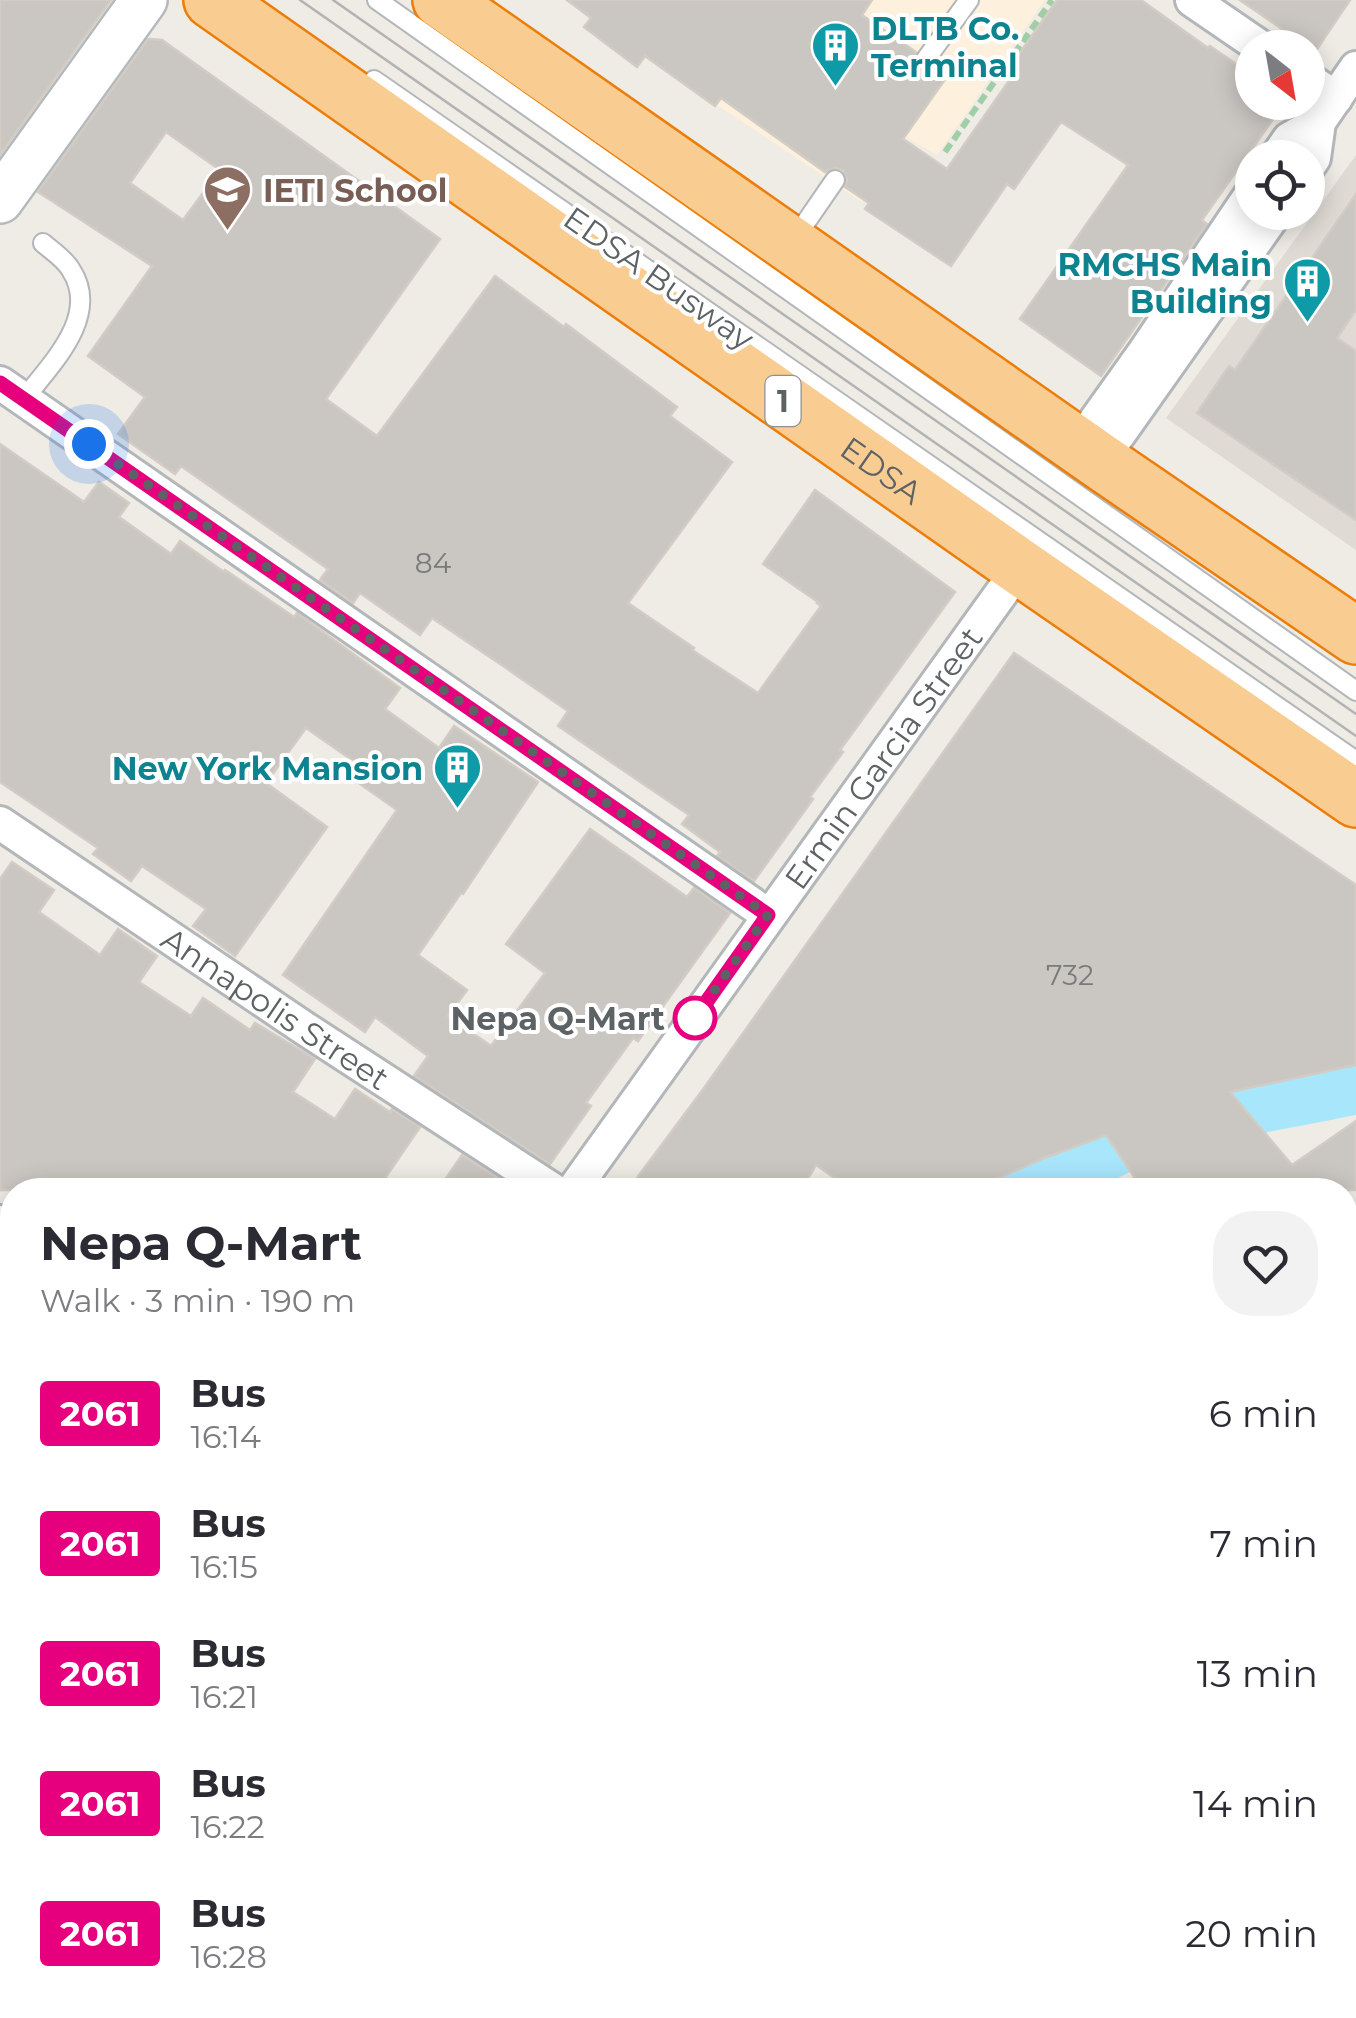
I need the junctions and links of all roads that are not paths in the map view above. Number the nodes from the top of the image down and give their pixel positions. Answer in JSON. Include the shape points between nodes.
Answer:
{"nodes":[{"id":1,"x":144,"y":0,"type":"edge"},
{"id":2,"x":212,"y":0,"type":"edge"},
{"id":3,"x":377,"y":0,"type":"edge"},
{"id":4,"x":441,"y":0,"type":"edge"},
{"id":5,"x":969,"y":0,"type":"edge"},
{"id":6,"x":1192,"y":0,"type":"edge"},
{"id":7,"x":1236,"y":30,"type":"edge"},
{"id":8,"x":926,"y":60,"type":"dead end"},
{"id":9,"x":356,"y":68,"type":"dead end"},
{"id":10,"x":1356,"y":68,"type":"edge"},
{"id":11,"x":1325,"y":105,"type":"edge"},
{"id":12,"x":1328,"y":110,"type":"junction"},
{"id":13,"x":1287,"y":140,"type":"edge"},
{"id":14,"x":1319,"y":140,"type":"edge"},
{"id":15,"x":835,"y":180,"type":"dead end"},
{"id":16,"x":0,"y":200,"type":"edge"},
{"id":17,"x":1235,"y":217,"type":"edge"},
{"id":18,"x":1262,"y":230,"type":"edge"},
{"id":19,"x":43,"y":243,"type":"dead end"},
{"id":20,"x":790,"y":244,"type":"junction"},
{"id":21,"x":12,"y":391,"type":"edge"},
{"id":22,"x":1089,"y":453,"type":"junction"},
{"id":23,"x":1020,"y":567,"type":"junction"},
{"id":24,"x":1356,"y":636,"type":"edge"},
{"id":25,"x":1356,"y":692,"type":"edge"},
{"id":26,"x":1356,"y":761,"type":"edge"},
{"id":27,"x":1356,"y":799,"type":"edge"},
{"id":28,"x":0,"y":823,"type":"edge"},
{"id":29,"x":768,"y":915,"type":"junction"},
{"id":30,"x":535,"y":1178,"type":"edge"},
{"id":31,"x":582,"y":1178,"type":"edge"}],
"edges":[{"from":1,"to":16,"type":"street"},
{"from":2,"to":23,"type":"highway","name":"EDSA","number":"1"},
{"from":3,"to":25,"type":"lane","name":"EDSA Busway"},
{"from":4,"to":20,"type":"highway"},
{"from":5,"to":8,"type":"lane"},
{"from":6,"to":7,"type":"street"},
{"from":9,"to":26,"type":"lane","name":"EDSA Busway"},
{"from":10,"to":12,"type":"street"},
{"from":11,"to":12,"type":"street"},
{"from":12,"to":13,"type":"street"},
{"from":12,"to":14,"type":"street"},
{"from":15,"to":20,"type":"lane"},
{"from":17,"to":22,"type":"street","via":[[1145,351]]},
{"from":18,"to":22,"type":"street"},
{"from":19,"to":21,"type":"lane","via":[[70,267],[80,289],[79,316],[71,336]]},
{"from":20,"to":22,"type":"highway"},
{"from":21,"to":29,"type":"street"},
{"from":22,"to":24,"type":"highway"},
{"from":23,"to":27,"type":"highway","name":"EDSA","number":"1"},
{"from":23,"to":29,"type":"street","name":"Ermin Garcia Street"},
{"from":28,"to":30,"type":"street","name":"Annapolis Street"},
{"from":29,"to":31,"type":"street","name":"Ermin Garcia Street"}]}
